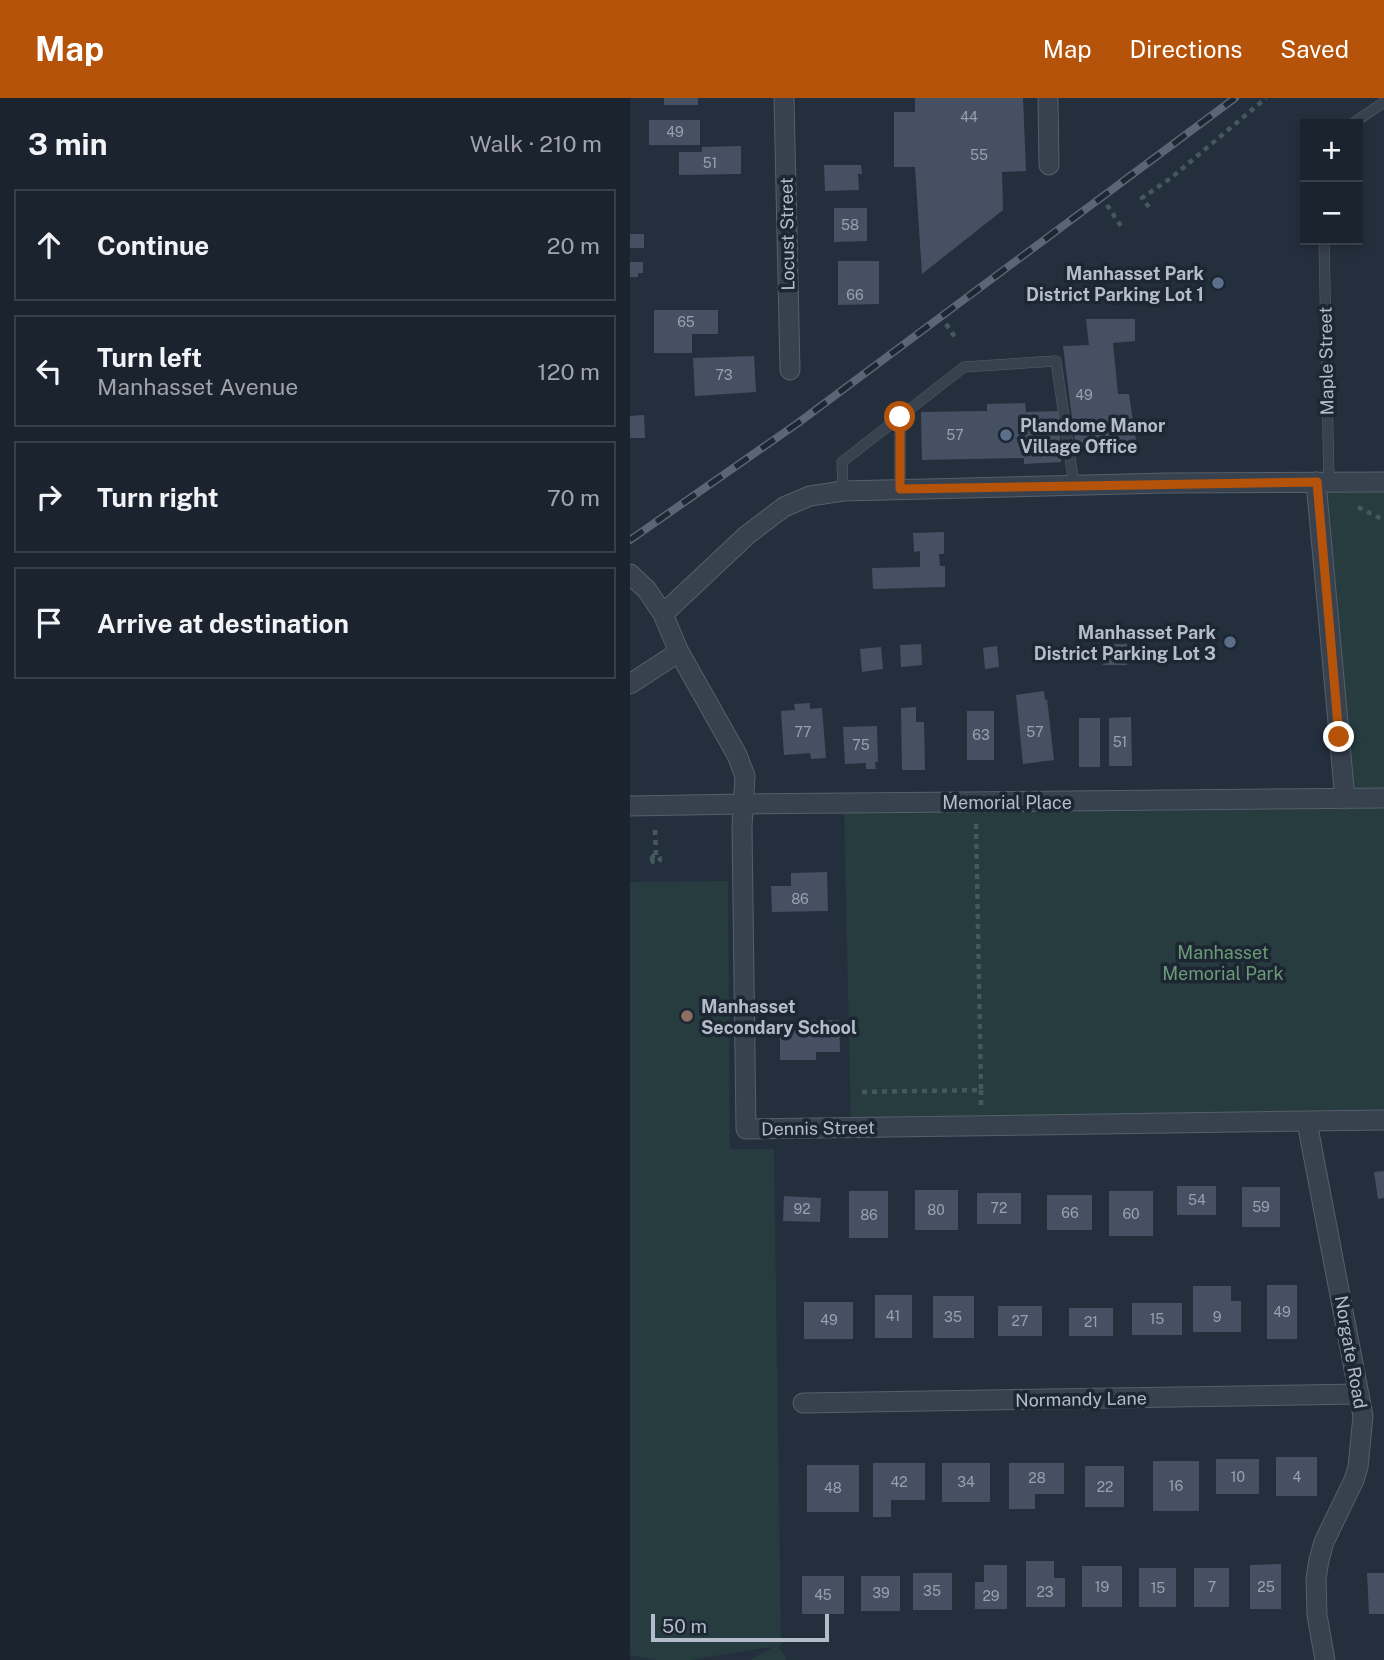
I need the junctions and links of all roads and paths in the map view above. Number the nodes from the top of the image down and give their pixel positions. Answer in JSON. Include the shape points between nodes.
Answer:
{"nodes":[{"id":1,"x":784,"y":98,"type":"edge"},
{"id":2,"x":1048,"y":98,"type":"edge"},
{"id":3,"x":1266,"y":98,"type":"edge"},
{"id":4,"x":1384,"y":102,"type":"edge"},
{"id":5,"x":1359,"y":119,"type":"edge"},
{"id":6,"x":1049,"y":165,"type":"dead end"},
{"id":7,"x":1107,"y":205,"type":"dead end"},
{"id":8,"x":1149,"y":207,"type":"dead end"},
{"id":9,"x":1121,"y":226,"type":"dead end"},
{"id":10,"x":1324,"y":245,"type":"edge"},
{"id":11,"x":946,"y":324,"type":"dead end"},
{"id":12,"x":957,"y":340,"type":"dead end"},
{"id":13,"x":790,"y":370,"type":"dead end"},
{"id":14,"x":900,"y":417,"type":"junction"},
{"id":15,"x":1323,"y":482,"type":"junction"},
{"id":16,"x":1384,"y":482,"type":"edge"},
{"id":17,"x":1074,"y":485,"type":"junction"},
{"id":18,"x":900,"y":489,"type":"junction"},
{"id":19,"x":843,"y":491,"type":"junction"},
{"id":20,"x":1358,"y":507,"type":"dead end"},
{"id":21,"x":1384,"y":520,"type":"edge"},
{"id":22,"x":630,"y":575,"type":"edge"},
{"id":23,"x":663,"y":614,"type":"junction"},
{"id":24,"x":679,"y":652,"type":"junction"},
{"id":25,"x":630,"y":684,"type":"edge"},
{"id":26,"x":1345,"y":799,"type":"junction"},
{"id":27,"x":1384,"y":799,"type":"edge"},
{"id":28,"x":744,"y":804,"type":"junction"},
{"id":29,"x":630,"y":806,"type":"edge"},
{"id":30,"x":976,"y":818,"type":"dead end"},
{"id":31,"x":655,"y":830,"type":"dead end"},
{"id":32,"x":656,"y":855,"type":"dead end"},
{"id":33,"x":862,"y":1092,"type":"dead end"},
{"id":34,"x":1384,"y":1120,"type":"edge"},
{"id":35,"x":1307,"y":1122,"type":"junction"},
{"id":36,"x":1359,"y":1394,"type":"junction"},
{"id":37,"x":803,"y":1403,"type":"dead end"},
{"id":38,"x":1325,"y":1660,"type":"edge"}],
"edges":[{"from":1,"to":13,"type":"street","name":"Locust Street"},
{"from":2,"to":6,"type":"street"},
{"from":3,"to":8,"type":"path","via":[[1142,198]]},
{"from":4,"to":5,"type":"lane"},
{"from":7,"to":9,"type":"path"},
{"from":10,"to":15,"type":"lane","name":"Maple Street"},
{"from":11,"to":12,"type":"path"},
{"from":14,"to":17,"type":"lane","via":[[964,367],[1056,361]]},
{"from":14,"to":18,"type":"lane"},
{"from":14,"to":19,"type":"lane","via":[[842,461]]},
{"from":15,"to":16,"type":"street"},
{"from":15,"to":17,"type":"street"},
{"from":15,"to":26,"type":"street"},
{"from":17,"to":18,"type":"street"},
{"from":18,"to":19,"type":"street"},
{"from":19,"to":23,"type":"street","via":[[810,496],[784,507],[747,535]]},
{"from":20,"to":21,"type":"path"},
{"from":22,"to":23,"type":"street","name":"Dennis Street"},
{"from":23,"to":24,"type":"street","name":"Dennis Street"},
{"from":24,"to":25,"type":"street"},
{"from":24,"to":28,"type":"street","name":"Dennis Street","via":[[737,755],[745,776]]},
{"from":26,"to":27,"type":"street","name":"Memorial Place"},
{"from":26,"to":28,"type":"street","name":"Memorial Place"},
{"from":28,"to":29,"type":"street","name":"Memorial Place"},
{"from":28,"to":35,"type":"street","name":"Dennis Street","via":[[746,1129]]},
{"from":30,"to":33,"type":"path","via":[[981,1090]]},
{"from":31,"to":32,"type":"path"},
{"from":34,"to":35,"type":"street","name":"Dennis Street"},
{"from":35,"to":36,"type":"street","name":"Norgate Road"},
{"from":36,"to":37,"type":"street","name":"Normandy Lane"},
{"from":36,"to":38,"type":"street","name":"Norgate Road","via":[[1363,1424],[1358,1467],[1324,1542],[1318,1569],[1317,1615]]}]}
